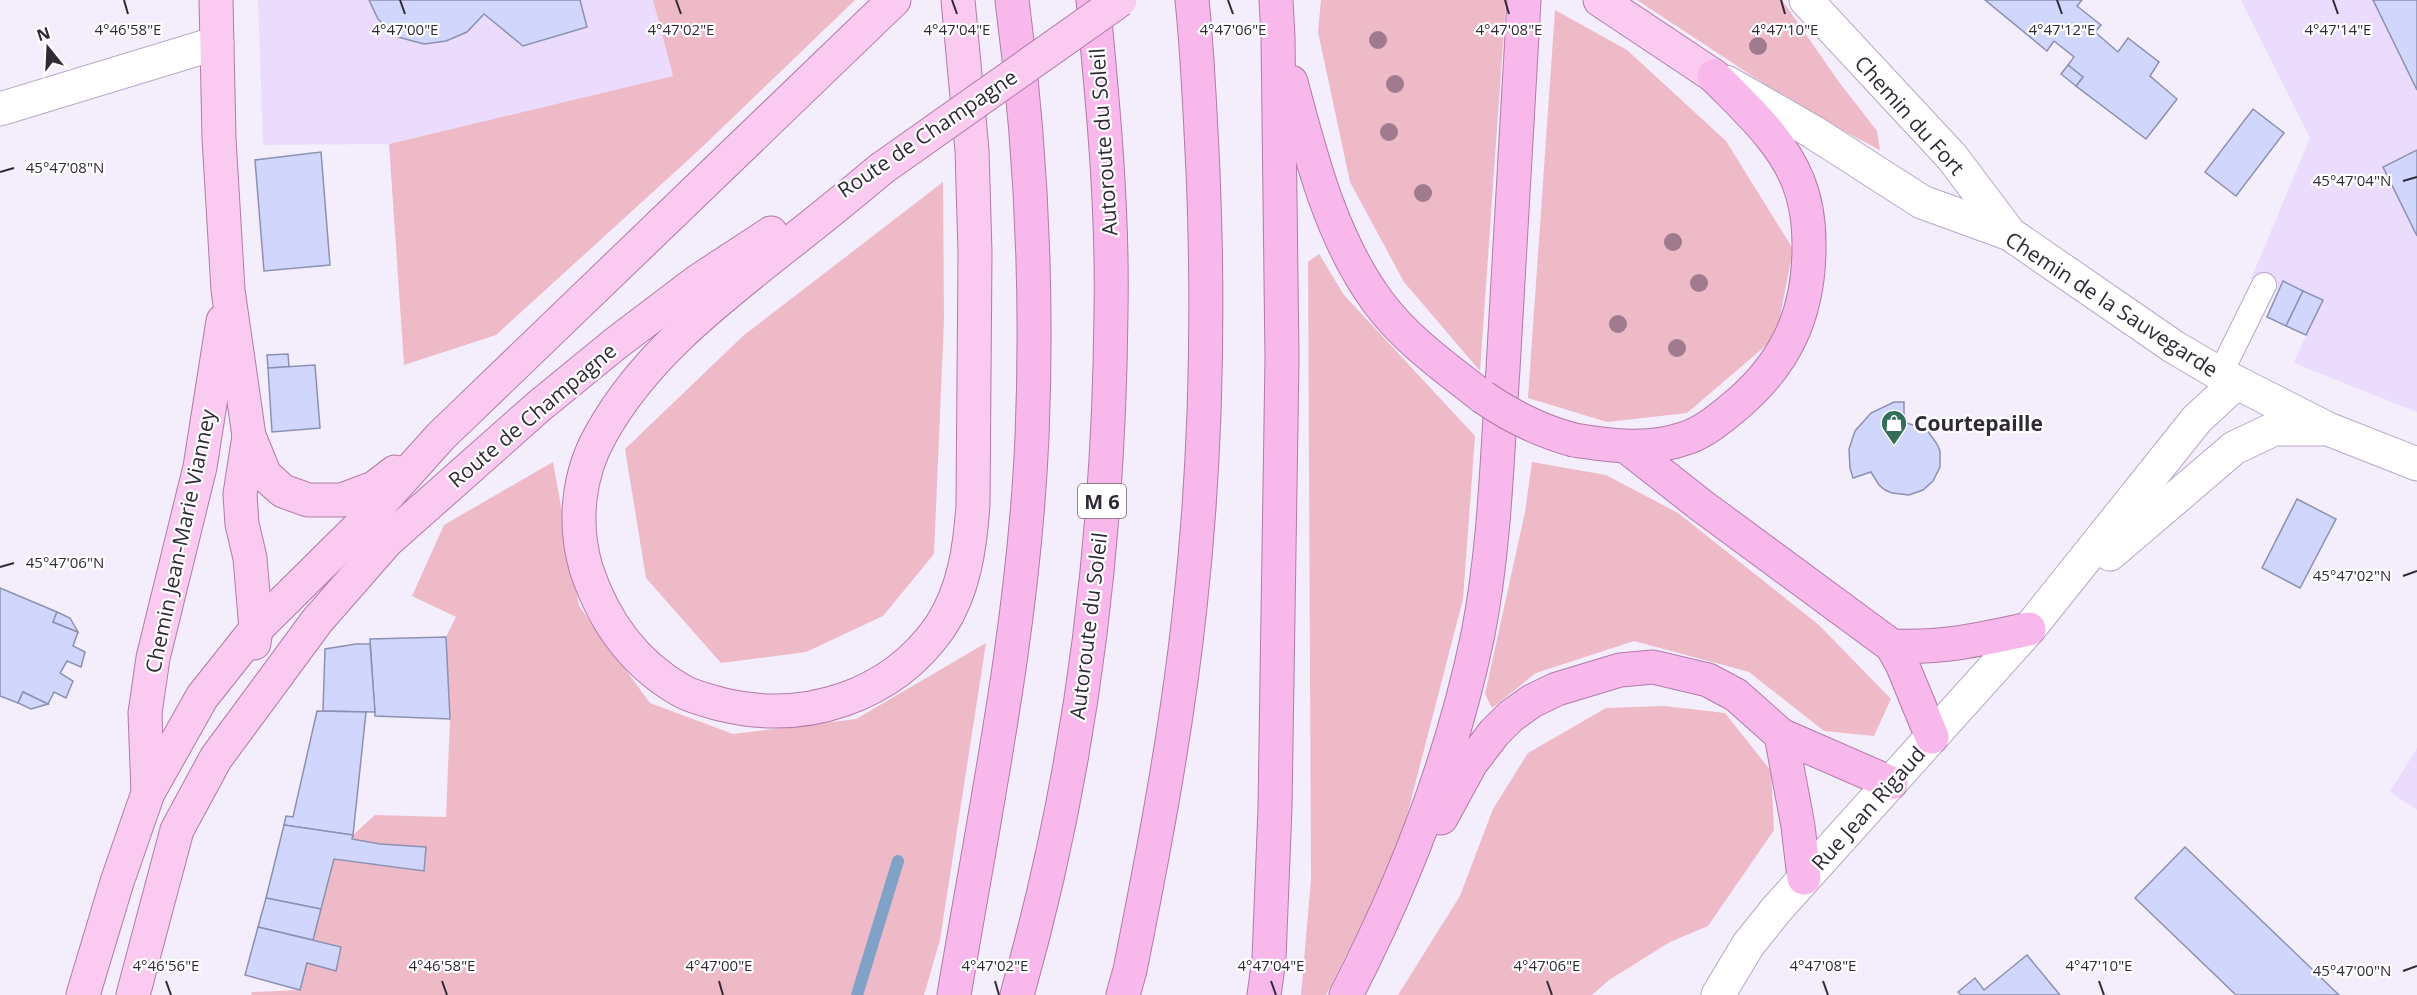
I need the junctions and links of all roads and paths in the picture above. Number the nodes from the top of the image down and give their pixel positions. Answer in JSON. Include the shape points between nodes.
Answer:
{"nodes":[{"id":1,"x":216,"y":0,"type":"edge"},
{"id":2,"x":958,"y":0,"type":"edge"},
{"id":3,"x":1012,"y":0,"type":"edge"},
{"id":4,"x":1093,"y":0,"type":"edge"},
{"id":5,"x":1120,"y":0,"type":"edge"},
{"id":6,"x":1192,"y":0,"type":"edge"},
{"id":7,"x":1276,"y":0,"type":"edge"},
{"id":8,"x":1524,"y":0,"type":"edge"},
{"id":9,"x":1806,"y":0,"type":"edge"},
{"id":10,"x":1603,"y":2,"type":"edge"},
{"id":11,"x":883,"y":10,"type":"edge"},
{"id":12,"x":1278,"y":37,"type":"junction"},
{"id":13,"x":217,"y":43,"type":"junction"},
{"id":14,"x":1714,"y":76,"type":"junction"},
{"id":15,"x":0,"y":109,"type":"edge"},
{"id":16,"x":881,"y":169,"type":"junction"},
{"id":17,"x":2010,"y":234,"type":"junction"},
{"id":18,"x":2265,"y":285,"type":"dead end"},
{"id":19,"x":228,"y":290,"type":"junction"},
{"id":20,"x":2228,"y":379,"type":"junction"},
{"id":21,"x":2328,"y":429,"type":"junction"},
{"id":22,"x":249,"y":436,"type":"junction"},
{"id":23,"x":441,"y":436,"type":"junction"},
{"id":24,"x":1627,"y":447,"type":"junction"},
{"id":25,"x":2417,"y":464,"type":"edge"},
{"id":26,"x":256,"y":629,"type":"junction"},
{"id":27,"x":2029,"y":629,"type":"junction"},
{"id":28,"x":1892,"y":646,"type":"junction"},
{"id":29,"x":1781,"y":735,"type":"junction"},
{"id":30,"x":1932,"y":737,"type":"junction"},
{"id":31,"x":216,"y":758,"type":"junction"},
{"id":32,"x":1891,"y":783,"type":"junction"},
{"id":33,"x":148,"y":793,"type":"junction"},
{"id":34,"x":1804,"y":878,"type":"junction"},
{"id":35,"x":1372,"y":946,"type":"junction"},
{"id":36,"x":83,"y":995,"type":"edge"},
{"id":37,"x":133,"y":995,"type":"edge"},
{"id":38,"x":954,"y":995,"type":"edge"},
{"id":39,"x":1017,"y":995,"type":"edge"},
{"id":40,"x":1123,"y":995,"type":"edge"},
{"id":41,"x":1264,"y":995,"type":"edge"},
{"id":42,"x":1346,"y":995,"type":"edge"},
{"id":43,"x":1718,"y":995,"type":"edge"}],
"edges":[{"from":1,"to":13,"type":"main road","name":"Chemin Jean-Marie Vianney"},
{"from":2,"to":16,"type":"main road","via":[[972,150],[975,253],[973,505],[970,543],[954,600],[940,626],[916,656],[876,685],[844,699],[812,709],[758,712],[685,693],[638,658],[620,638],[603,609],[578,530],[587,464],[618,405],[656,360],[712,305]]},
{"from":3,"to":38,"type":"highway","via":[[1029,157],[1032,437],[1007,681]]},
{"from":4,"to":39,"type":"highway","name":"Autoroute du Soleil","number":"M 6","via":[[1109,205],[1111,311],[1106,453],[1094,602],[1072,754],[1040,913]]},
{"from":5,"to":16,"type":"main road","name":"Route de Champagne","bridge":true},
{"from":6,"to":40,"type":"highway","via":[[1198,53],[1206,260],[1203,451],[1190,608],[1164,799]]},
{"from":7,"to":12,"type":"highway"},
{"from":8,"to":35,"type":"highway","via":[[1492,532],[1485,592],[1478,635],[1446,758],[1420,833]]},
{"from":9,"to":17,"type":"street","name":"Chemin du Fort","via":[[1952,157]]},
{"from":10,"to":14,"type":"main road","name":"Chemin de la Sauvegarde"},
{"from":11,"to":23,"type":"main road","name":"Route de Champagne"},
{"from":12,"to":24,"type":"highway","bridge":true,"via":[[1311,158],[1334,220],[1378,303],[1405,332],[1483,397],[1521,420],[1574,440]]},
{"from":12,"to":41,"type":"highway","via":[[1282,359],[1275,807]]},
{"from":13,"to":15,"type":"street"},
{"from":13,"to":19,"type":"main road","name":"Chemin Jean-Marie Vianney"},
{"from":14,"to":17,"type":"street","name":"Chemin de la Sauvegarde","via":[[1813,132],[1922,202]]},
{"from":14,"to":24,"type":"highway","via":[[1777,143],[1799,182],[1809,235],[1800,318],[1770,372],[1746,398],[1706,429],[1662,445]]},
{"from":16,"to":31,"type":"main road","name":"Route de Champagne","via":[[789,221],[698,281],[615,344],[489,450],[387,542],[317,621]]},
{"from":17,"to":20,"type":"street","name":"Chemin de la Sauvegarde","via":[[2174,347]]},
{"from":18,"to":20,"type":"lane"},
{"from":19,"to":22,"type":"main road","name":"Chemin Jean-Marie Vianney"},
{"from":19,"to":33,"type":"main road","name":"Chemin Jean-Marie Vianney","via":[[200,467],[153,658],[145,712]]},
{"from":20,"to":21,"type":"street","name":"Chemin de la Sauvegarde"},
{"from":20,"to":27,"type":"street","name":"Rue Jean Rigaud"},
{"from":21,"to":25,"type":"street","name":"Chemin de la Sauvegarde"},
{"from":21,"to":27,"type":"street","name":"Rue Jean Rigaud","via":[[2274,429],[2234,448],[2131,534]]},
{"from":22,"to":23,"type":"main road","name":"Chemin Jean-Marie Vianney","via":[[265,475],[283,491],[308,500],[342,500],[374,488]]},
{"from":22,"to":26,"type":"main road","name":"Chemin Jean-Marie Vianney","via":[[240,494]]},
{"from":23,"to":26,"type":"main road","name":"Route de Champagne","via":[[361,525]]},
{"from":24,"to":28,"type":"highway"},
{"from":26,"to":31,"type":"main road","name":"Chemin Jean-Marie Vianney","via":[[250,668]]},
{"from":26,"to":33,"type":"main road","name":"Route de Champagne","via":[[202,697]]},
{"from":27,"to":28,"type":"highway","via":[[1963,644]]},
{"from":27,"to":30,"type":"street","name":"Rue Jean Rigaud"},
{"from":28,"to":30,"type":"highway"},
{"from":29,"to":32,"type":"highway"},
{"from":29,"to":34,"type":"highway"},
{"from":29,"to":35,"type":"highway","via":[[1736,695],[1708,680],[1653,667],[1585,679],[1532,701],[1494,733],[1471,763]]},
{"from":30,"to":32,"type":"street","name":"Rue Jean Rigaud"},
{"from":31,"to":37,"type":"main road","name":"Route de Champagne","via":[[177,830]]},
{"from":32,"to":34,"type":"street","name":"Rue Jean Rigaud"},
{"from":33,"to":36,"type":"main road","name":"Route de Champagne"},
{"from":34,"to":43,"type":"street","name":"Rue Jean Rigaud","via":[[1748,945]]},
{"from":35,"to":42,"type":"highway"}]}
